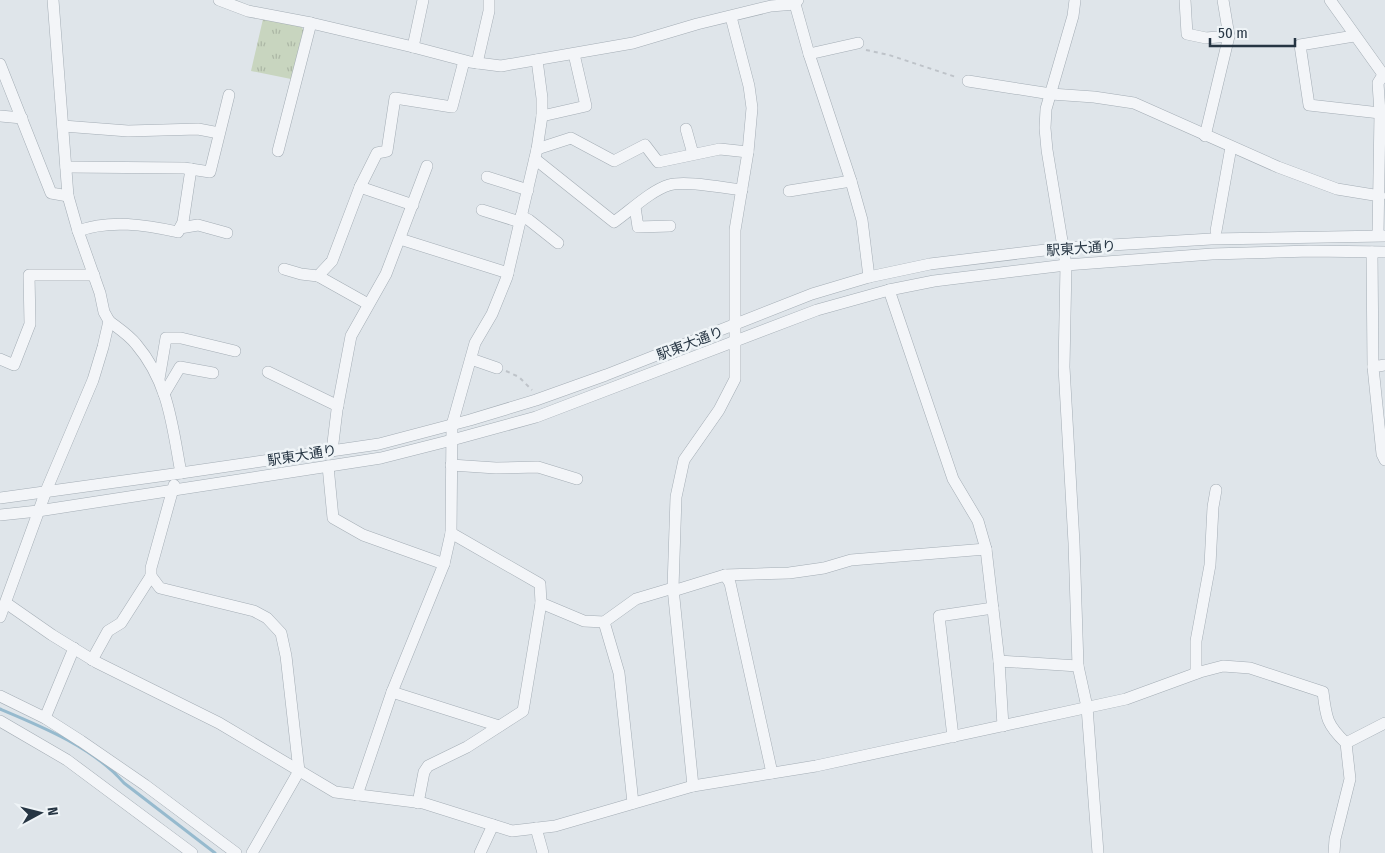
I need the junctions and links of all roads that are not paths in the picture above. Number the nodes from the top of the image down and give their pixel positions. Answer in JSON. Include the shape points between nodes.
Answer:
{"nodes":[{"id":1,"x":53,"y":0,"type":"edge"},
{"id":2,"x":219,"y":0,"type":"edge"},
{"id":3,"x":423,"y":0,"type":"edge"},
{"id":4,"x":490,"y":0,"type":"edge"},
{"id":5,"x":1075,"y":0,"type":"edge"},
{"id":6,"x":1185,"y":0,"type":"edge"},
{"id":7,"x":1222,"y":0,"type":"edge"},
{"id":8,"x":1330,"y":0,"type":"edge"},
{"id":9,"x":797,"y":2,"type":"edge"},
{"id":10,"x":731,"y":17,"type":"junction"},
{"id":11,"x":311,"y":23,"type":"junction"},
{"id":12,"x":1228,"y":36,"type":"junction"},
{"id":13,"x":1354,"y":36,"type":"junction"},
{"id":14,"x":858,"y":43,"type":"road end"},
{"id":15,"x":413,"y":47,"type":"junction"},
{"id":16,"x":574,"y":54,"type":"junction"},
{"id":17,"x":809,"y":54,"type":"junction"},
{"id":18,"x":537,"y":60,"type":"junction"},
{"id":19,"x":464,"y":61,"type":"junction"},
{"id":20,"x":477,"y":63,"type":"junction"},
{"id":21,"x":0,"y":64,"type":"edge"},
{"id":22,"x":1384,"y":76,"type":"edge"},
{"id":23,"x":968,"y":81,"type":"road end"},
{"id":24,"x":1050,"y":94,"type":"junction"},
{"id":25,"x":228,"y":95,"type":"dead end"},
{"id":26,"x":1380,"y":113,"type":"junction"},
{"id":27,"x":0,"y":116,"type":"edge"},
{"id":28,"x":542,"y":116,"type":"junction"},
{"id":29,"x":22,"y":118,"type":"junction"},
{"id":30,"x":63,"y":126,"type":"junction"},
{"id":31,"x":686,"y":129,"type":"dead end"},
{"id":32,"x":219,"y":133,"type":"junction"},
{"id":33,"x":1205,"y":136,"type":"junction"},
{"id":34,"x":1231,"y":147,"type":"junction"},
{"id":35,"x":278,"y":151,"type":"dead end"},
{"id":36,"x":748,"y":152,"type":"junction"},
{"id":37,"x":536,"y":154,"type":"junction"},
{"id":38,"x":693,"y":154,"type":"junction"},
{"id":39,"x":427,"y":166,"type":"dead end"},
{"id":40,"x":66,"y":167,"type":"junction"},
{"id":41,"x":191,"y":169,"type":"junction"},
{"id":42,"x":487,"y":177,"type":"dead end"},
{"id":43,"x":851,"y":181,"type":"junction"},
{"id":44,"x":360,"y":187,"type":"junction"},
{"id":45,"x":528,"y":190,"type":"junction"},
{"id":46,"x":742,"y":190,"type":"junction"},
{"id":47,"x":789,"y":191,"type":"dead end"},
{"id":48,"x":68,"y":196,"type":"junction"},
{"id":49,"x":1380,"y":196,"type":"junction"},
{"id":50,"x":413,"y":205,"type":"junction"},
{"id":51,"x":635,"y":208,"type":"junction"},
{"id":52,"x":482,"y":210,"type":"dead end"},
{"id":53,"x":521,"y":219,"type":"junction"},
{"id":54,"x":670,"y":226,"type":"dead end"},
{"id":55,"x":180,"y":228,"type":"junction"},
{"id":56,"x":78,"y":231,"type":"junction"},
{"id":57,"x":1216,"y":231,"type":"dead end"},
{"id":58,"x":227,"y":232,"type":"dead end"},
{"id":59,"x":1382,"y":235,"type":"edge"},
{"id":60,"x":400,"y":239,"type":"junction"},
{"id":61,"x":558,"y":243,"type":"dead end"},
{"id":62,"x":1062,"y":248,"type":"junction"},
{"id":63,"x":1372,"y":252,"type":"junction"},
{"id":64,"x":1385,"y":252,"type":"edge"},
{"id":65,"x":1066,"y":265,"type":"junction"},
{"id":66,"x":284,"y":269,"type":"dead end"},
{"id":67,"x":508,"y":273,"type":"junction"},
{"id":68,"x":94,"y":275,"type":"junction"},
{"id":69,"x":318,"y":276,"type":"junction"},
{"id":70,"x":869,"y":277,"type":"junction"},
{"id":71,"x":888,"y":290,"type":"junction"},
{"id":72,"x":368,"y":304,"type":"junction"},
{"id":73,"x":109,"y":321,"type":"junction"},
{"id":74,"x":735,"y":325,"type":"junction"},
{"id":75,"x":735,"y":340,"type":"junction"},
{"id":76,"x":235,"y":351,"type":"dead end"},
{"id":77,"x":0,"y":359,"type":"edge"},
{"id":78,"x":471,"y":359,"type":"junction"},
{"id":79,"x":1385,"y":365,"type":"edge"},
{"id":80,"x":1373,"y":367,"type":"junction"},
{"id":81,"x":497,"y":368,"type":"road end"},
{"id":82,"x":268,"y":372,"type":"dead end"},
{"id":83,"x":213,"y":373,"type":"dead end"},
{"id":84,"x":159,"y":379,"type":"junction"},
{"id":85,"x":164,"y":394,"type":"junction"},
{"id":86,"x":338,"y":406,"type":"junction"},
{"id":87,"x":452,"y":425,"type":"junction"},
{"id":88,"x":452,"y":440,"type":"junction"},
{"id":89,"x":332,"y":451,"type":"junction"},
{"id":90,"x":1385,"y":460,"type":"edge"},
{"id":91,"x":451,"y":465,"type":"junction"},
{"id":92,"x":328,"y":466,"type":"junction"},
{"id":93,"x":179,"y":474,"type":"junction"},
{"id":94,"x":577,"y":479,"type":"dead end"},
{"id":95,"x":173,"y":490,"type":"junction"},
{"id":96,"x":1216,"y":490,"type":"dead end"},
{"id":97,"x":46,"y":491,"type":"junction"},
{"id":98,"x":0,"y":498,"type":"edge"},
{"id":99,"x":38,"y":511,"type":"junction"},
{"id":100,"x":0,"y":515,"type":"edge"},
{"id":101,"x":451,"y":533,"type":"junction"},
{"id":102,"x":986,"y":549,"type":"junction"},
{"id":103,"x":444,"y":564,"type":"junction"},
{"id":104,"x":725,"y":575,"type":"junction"},
{"id":105,"x":151,"y":576,"type":"junction"},
{"id":106,"x":673,"y":590,"type":"junction"},
{"id":107,"x":6,"y":603,"type":"junction"},
{"id":108,"x":541,"y":603,"type":"junction"},
{"id":109,"x":993,"y":608,"type":"junction"},
{"id":110,"x":0,"y":617,"type":"edge"},
{"id":111,"x":604,"y":622,"type":"junction"},
{"id":112,"x":74,"y":648,"type":"junction"},
{"id":113,"x":92,"y":660,"type":"junction"},
{"id":114,"x":999,"y":661,"type":"junction"},
{"id":115,"x":1078,"y":666,"type":"junction"},
{"id":116,"x":1196,"y":673,"type":"junction"},
{"id":117,"x":392,"y":692,"type":"junction"},
{"id":118,"x":0,"y":696,"type":"edge"},
{"id":119,"x":1087,"y":707,"type":"junction"},
{"id":120,"x":45,"y":718,"type":"junction"},
{"id":121,"x":0,"y":721,"type":"edge"},
{"id":122,"x":1385,"y":723,"type":"edge"},
{"id":123,"x":499,"y":726,"type":"junction"},
{"id":124,"x":1003,"y":726,"type":"junction"},
{"id":125,"x":953,"y":737,"type":"junction"},
{"id":126,"x":1346,"y":743,"type":"junction"},
{"id":127,"x":299,"y":771,"type":"junction"},
{"id":128,"x":772,"y":773,"type":"junction"},
{"id":129,"x":694,"y":786,"type":"junction"},
{"id":130,"x":357,"y":795,"type":"junction"},
{"id":131,"x":418,"y":802,"type":"junction"},
{"id":132,"x":633,"y":804,"type":"junction"},
{"id":133,"x":493,"y":825,"type":"junction"},
{"id":134,"x":536,"y":828,"type":"junction"},
{"id":135,"x":192,"y":853,"type":"edge"},
{"id":136,"x":236,"y":853,"type":"edge"},
{"id":137,"x":252,"y":853,"type":"edge"},
{"id":138,"x":480,"y":853,"type":"edge"},
{"id":139,"x":543,"y":853,"type":"edge"},
{"id":140,"x":1098,"y":853,"type":"edge"},
{"id":141,"x":1334,"y":853,"type":"edge"}],
"edges":[{"from":1,"to":30,"type":"street"},
{"from":2,"to":11,"type":"street","via":[[248,11]]},
{"from":3,"to":15,"type":"street"},
{"from":4,"to":20,"type":"street"},
{"from":5,"to":24,"type":"street"},
{"from":6,"to":12,"type":"street","via":[[1187,34],[1206,38]]},
{"from":7,"to":12,"type":"street"},
{"from":8,"to":13,"type":"street"},
{"from":9,"to":10,"type":"street"},
{"from":9,"to":17,"type":"street"},
{"from":10,"to":16,"type":"street","via":[[633,43]]},
{"from":10,"to":36,"type":"street","via":[[752,108]]},
{"from":11,"to":15,"type":"street"},
{"from":11,"to":35,"type":"street"},
{"from":12,"to":33,"type":"street"},
{"from":13,"to":22,"type":"street"},
{"from":13,"to":26,"type":"street","via":[[1300,44],[1309,105]]},
{"from":14,"to":17,"type":"street"},
{"from":15,"to":19,"type":"street"},
{"from":16,"to":18,"type":"street"},
{"from":16,"to":28,"type":"street","via":[[586,106]]},
{"from":17,"to":43,"type":"street"},
{"from":18,"to":20,"type":"street","via":[[501,66]]},
{"from":18,"to":28,"type":"street"},
{"from":19,"to":20,"type":"street"},
{"from":19,"to":44,"type":"street","via":[[452,107],[395,98],[387,151],[377,153]]},
{"from":21,"to":29,"type":"street"},
{"from":22,"to":26,"type":"street","via":[[1378,83]]},
{"from":23,"to":24,"type":"street"},
{"from":24,"to":33,"type":"street","via":[[1134,103]]},
{"from":24,"to":62,"type":"street","via":[[1046,109],[1047,150]]},
{"from":25,"to":32,"type":"street"},
{"from":26,"to":49,"type":"street"},
{"from":27,"to":29,"type":"street"},
{"from":28,"to":37,"type":"street"},
{"from":29,"to":48,"type":"street","via":[[51,193]]},
{"from":30,"to":32,"type":"street","via":[[128,131],[198,129]]},
{"from":30,"to":40,"type":"street"},
{"from":31,"to":38,"type":"street"},
{"from":32,"to":41,"type":"street","via":[[210,172]]},
{"from":33,"to":34,"type":"street"},
{"from":34,"to":49,"type":"street","via":[[1338,189]]},
{"from":34,"to":57,"type":"street"},
{"from":36,"to":38,"type":"street","via":[[720,150]]},
{"from":36,"to":46,"type":"street"},
{"from":37,"to":38,"type":"street","via":[[571,138],[614,161],[645,145],[658,162]]},
{"from":37,"to":45,"type":"street"},
{"from":37,"to":51,"type":"street","via":[[614,222]]},
{"from":39,"to":50,"type":"street"},
{"from":40,"to":41,"type":"street"},
{"from":40,"to":48,"type":"street"},
{"from":41,"to":55,"type":"street"},
{"from":42,"to":45,"type":"street"},
{"from":43,"to":47,"type":"street"},
{"from":43,"to":70,"type":"street","via":[[862,220]]},
{"from":44,"to":50,"type":"street"},
{"from":44,"to":69,"type":"street","via":[[332,261]]},
{"from":45,"to":53,"type":"street"},
{"from":46,"to":51,"type":"street","via":[[670,185]]},
{"from":46,"to":74,"type":"street","via":[[735,230]]},
{"from":48,"to":56,"type":"street"},
{"from":49,"to":59,"type":"street"},
{"from":50,"to":60,"type":"street"},
{"from":51,"to":54,"type":"street","via":[[638,227]]},
{"from":52,"to":53,"type":"street"},
{"from":53,"to":61,"type":"street","via":[[529,220]]},
{"from":53,"to":67,"type":"street"},
{"from":55,"to":56,"type":"street","via":[[178,232],[112,224]]},
{"from":55,"to":58,"type":"street","via":[[198,225]]},
{"from":56,"to":68,"type":"street"},
{"from":59,"to":62,"type":"street","name":"駅東大通り","via":[[1211,239]]},
{"from":60,"to":67,"type":"street"},
{"from":60,"to":72,"type":"street","via":[[386,274]]},
{"from":62,"to":65,"type":"street"},
{"from":62,"to":70,"type":"street","name":"駅東大通り","via":[[930,264]]},
{"from":63,"to":64,"type":"street","name":"駅東大通り"},
{"from":63,"to":65,"type":"street","name":"駅東大通り","via":[[1212,254]]},
{"from":63,"to":80,"type":"street"},
{"from":65,"to":71,"type":"street","name":"駅東大通り","via":[[996,272]]},
{"from":65,"to":115,"type":"street","via":[[1064,367]]},
{"from":66,"to":69,"type":"street"},
{"from":67,"to":78,"type":"street","via":[[492,314],[475,343]]},
{"from":68,"to":73,"type":"street"},
{"from":68,"to":77,"type":"street","via":[[30,275],[30,324],[14,365]]},
{"from":69,"to":72,"type":"street"},
{"from":70,"to":74,"type":"street","name":"駅東大通り","via":[[812,294]]},
{"from":71,"to":75,"type":"street","name":"駅東大通り","via":[[817,310]]},
{"from":71,"to":102,"type":"street","via":[[954,479],[978,521]]},
{"from":72,"to":86,"type":"street","via":[[351,336]]},
{"from":73,"to":84,"type":"street","via":[[135,342]]},
{"from":73,"to":97,"type":"street","via":[[93,380]]},
{"from":74,"to":75,"type":"street"},
{"from":74,"to":87,"type":"street","name":"駅東大通り","via":[[536,400]]},
{"from":75,"to":88,"type":"street","name":"駅東大通り","via":[[536,417]]},
{"from":75,"to":106,"type":"street","via":[[735,379],[719,410],[684,460],[676,497]]},
{"from":76,"to":84,"type":"street","via":[[180,338],[166,338]]},
{"from":78,"to":81,"type":"street"},
{"from":78,"to":87,"type":"street"},
{"from":79,"to":80,"type":"street"},
{"from":80,"to":90,"type":"street"},
{"from":82,"to":86,"type":"street"},
{"from":83,"to":85,"type":"street","via":[[180,367]]},
{"from":84,"to":85,"type":"street"},
{"from":85,"to":93,"type":"street","via":[[169,407]]},
{"from":86,"to":89,"type":"street"},
{"from":87,"to":88,"type":"street"},
{"from":87,"to":89,"type":"street","name":"駅東大通り","via":[[379,444]]},
{"from":88,"to":91,"type":"street"},
{"from":88,"to":92,"type":"street","name":"駅東大通り","via":[[381,458]]},
{"from":89,"to":93,"type":"street","name":"駅東大通り"},
{"from":91,"to":94,"type":"street","via":[[538,467]]},
{"from":91,"to":101,"type":"street"},
{"from":92,"to":95,"type":"street","name":"駅東大通り"},
{"from":92,"to":103,"type":"street","via":[[333,518],[363,535]]},
{"from":93,"to":95,"type":"street"},
{"from":93,"to":97,"type":"street","name":"駅東大通り"},
{"from":95,"to":99,"type":"street","name":"駅東大通り"},
{"from":95,"to":105,"type":"street"},
{"from":96,"to":116,"type":"street","via":[[1210,565],[1196,642]]},
{"from":97,"to":98,"type":"street","name":"駅東大通り"},
{"from":97,"to":99,"type":"street"},
{"from":99,"to":100,"type":"street","name":"駅東大通り"},
{"from":99,"to":107,"type":"street"},
{"from":101,"to":103,"type":"street"},
{"from":101,"to":108,"type":"street","via":[[540,584]]},
{"from":102,"to":104,"type":"street","via":[[851,560],[789,573]]},
{"from":102,"to":109,"type":"street"},
{"from":103,"to":117,"type":"street"},
{"from":104,"to":106,"type":"street"},
{"from":104,"to":128,"type":"street","via":[[730,583]]},
{"from":105,"to":113,"type":"street","via":[[121,623],[108,631]]},
{"from":105,"to":127,"type":"street","via":[[160,588],[254,611],[267,618],[280,633],[286,656]]},
{"from":106,"to":111,"type":"street","via":[[636,599]]},
{"from":106,"to":129,"type":"street"},
{"from":107,"to":110,"type":"street"},
{"from":107,"to":112,"type":"street"},
{"from":108,"to":111,"type":"street","via":[[584,621]]},
{"from":108,"to":123,"type":"street","via":[[522,711]]},
{"from":109,"to":114,"type":"street"},
{"from":109,"to":125,"type":"street","via":[[938,616]]},
{"from":111,"to":132,"type":"street","via":[[619,673]]},
{"from":112,"to":113,"type":"street"},
{"from":112,"to":120,"type":"street"},
{"from":113,"to":127,"type":"street","via":[[219,723]]},
{"from":114,"to":115,"type":"street"},
{"from":114,"to":124,"type":"street"},
{"from":115,"to":119,"type":"street"},
{"from":116,"to":119,"type":"street","via":[[1126,699]]},
{"from":116,"to":126,"type":"street","via":[[1223,666],[1250,668],[1323,692],[1326,720]]},
{"from":117,"to":123,"type":"street"},
{"from":117,"to":130,"type":"street"},
{"from":118,"to":120,"type":"street"},
{"from":119,"to":124,"type":"street"},
{"from":119,"to":140,"type":"street"},
{"from":120,"to":136,"type":"street","via":[[82,740]]},
{"from":121,"to":135,"type":"street","via":[[67,760]]},
{"from":122,"to":126,"type":"street"},
{"from":123,"to":131,"type":"street","via":[[467,747],[428,766]]},
{"from":124,"to":125,"type":"street"},
{"from":125,"to":128,"type":"street"},
{"from":126,"to":141,"type":"street","via":[[1350,780]]},
{"from":127,"to":130,"type":"street","via":[[335,792]]},
{"from":127,"to":137,"type":"street"},
{"from":128,"to":129,"type":"street"},
{"from":129,"to":132,"type":"street"},
{"from":130,"to":131,"type":"street"},
{"from":131,"to":133,"type":"street"},
{"from":132,"to":134,"type":"street"},
{"from":133,"to":134,"type":"street","via":[[512,831]]},
{"from":133,"to":138,"type":"street"},
{"from":134,"to":139,"type":"street"}]}
